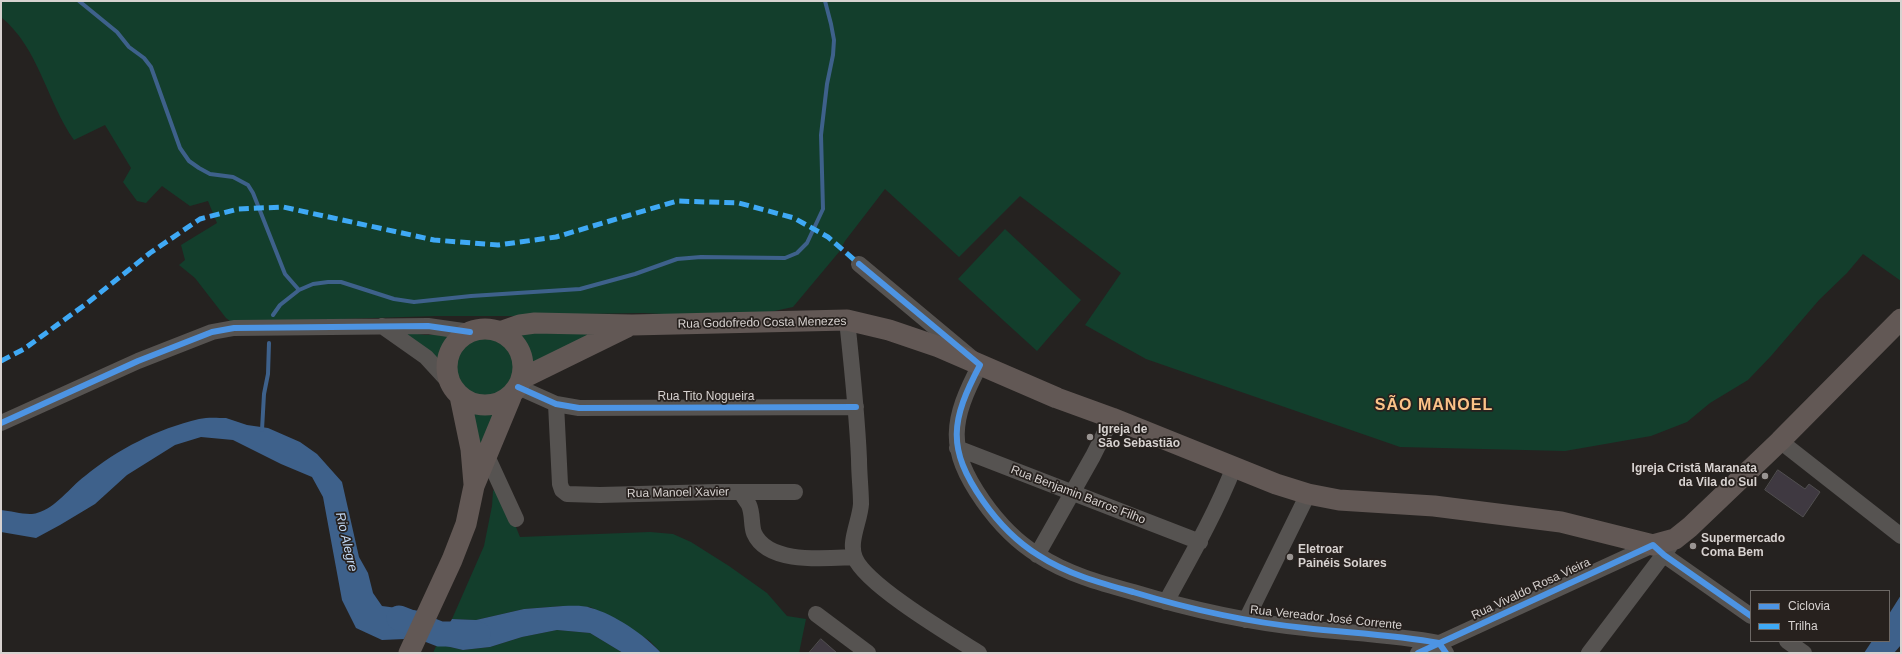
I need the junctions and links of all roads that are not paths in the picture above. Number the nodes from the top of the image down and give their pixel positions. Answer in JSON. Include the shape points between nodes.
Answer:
{"nodes":[{"id":1,"x":859,"y":264,"type":"dead end"},
{"id":2,"x":1901,"y":319,"type":"edge"},
{"id":3,"x":847,"y":320,"type":"junction"},
{"id":4,"x":632,"y":325,"type":"junction"},
{"id":5,"x":382,"y":326,"type":"junction"},
{"id":6,"x":470,"y":332,"type":"junction"},
{"id":7,"x":500,"y":332,"type":"junction"},
{"id":8,"x":980,"y":365,"type":"junction"},
{"id":9,"x":517,"y":387,"type":"junction"},
{"id":10,"x":454,"y":389,"type":"junction"},
{"id":11,"x":556,"y":404,"type":"junction"},
{"id":12,"x":856,"y":407,"type":"junction"},
{"id":13,"x":1112,"y":418,"type":"junction"},
{"id":14,"x":1,"y":423,"type":"edge"},
{"id":15,"x":1780,"y":441,"type":"junction"},
{"id":16,"x":957,"y":448,"type":"junction"},
{"id":17,"x":487,"y":456,"type":"junction"},
{"id":18,"x":1234,"y":468,"type":"junction"},
{"id":19,"x":474,"y":486,"type":"junction"},
{"id":20,"x":741,"y":492,"type":"junction"},
{"id":21,"x":795,"y":492,"type":"dead end"},
{"id":22,"x":1072,"y":494,"type":"junction"},
{"id":23,"x":1308,"y":494,"type":"junction"},
{"id":24,"x":516,"y":519,"type":"dead end"},
{"id":25,"x":1901,"y":536,"type":"edge"},
{"id":26,"x":1200,"y":542,"type":"junction"},
{"id":27,"x":1664,"y":546,"type":"junction"},
{"id":28,"x":1037,"y":555,"type":"junction"},
{"id":29,"x":854,"y":557,"type":"junction"},
{"id":30,"x":1166,"y":602,"type":"junction"},
{"id":31,"x":816,"y":614,"type":"dead end"},
{"id":32,"x":1750,"y":615,"type":"edge"},
{"id":33,"x":1246,"y":620,"type":"junction"},
{"id":34,"x":1788,"y":642,"type":"edge"},
{"id":35,"x":1443,"y":648,"type":"edge"},
{"id":36,"x":409,"y":653,"type":"edge"},
{"id":37,"x":868,"y":653,"type":"edge"},
{"id":38,"x":979,"y":653,"type":"edge"},
{"id":39,"x":1418,"y":653,"type":"edge"},
{"id":40,"x":1589,"y":653,"type":"edge"},
{"id":41,"x":1804,"y":653,"type":"edge"}],
"edges":[{"from":1,"to":8,"type":"street"},
{"from":2,"to":15,"type":"main road"},
{"from":3,"to":4,"type":"main road","name":"Rua Godofredo Costa Menezes"},
{"from":3,"to":8,"type":"main road","name":"Rua Godofredo Costa Menezes","via":[[889,330],[939,347]]},
{"from":3,"to":12,"type":"street"},
{"from":4,"to":7,"type":"main road","name":"Rua Godofredo Costa Menezes","via":[[535,323]]},
{"from":4,"to":9,"type":"main road"},
{"from":5,"to":6,"type":"street","via":[[428,326]]},
{"from":5,"to":10,"type":"street","via":[[426,358]]},
{"from":5,"to":14,"type":"street","via":[[234,328],[212,332],[138,361]]},
{"from":6,"to":7,"type":"main road","via":[[490,329]]},
{"from":6,"to":10,"type":"main road","via":[[456,342],[447,358],[446,370]]},
{"from":7,"to":9,"type":"main road","via":[[510,338],[523,359]]},
{"from":8,"to":13,"type":"main road","name":"Rua Godofredo Costa Menezes"},
{"from":8,"to":16,"type":"street","name":"Rua Vereador José Corrente","via":[[966,392],[958,418]]},
{"from":9,"to":10,"type":"main road","via":[[489,406],[479,405]]},
{"from":9,"to":11,"type":"street","name":"Rua Tito Nogueira"},
{"from":9,"to":17,"type":"main road"},
{"from":10,"to":19,"type":"main road","via":[[471,449]]},
{"from":11,"to":12,"type":"street","name":"Rua Tito Nogueira","via":[[579,408]]},
{"from":11,"to":20,"type":"street","name":"Rua Manoel Xavier","via":[[559,480],[562,490],[568,494]]},
{"from":12,"to":29,"type":"street","via":[[861,505],[854,542]]},
{"from":13,"to":18,"type":"main road","name":"Rua Godofredo Costa Menezes"},
{"from":13,"to":22,"type":"street"},
{"from":15,"to":25,"type":"street"},
{"from":15,"to":27,"type":"main road","via":[[1690,528]]},
{"from":16,"to":22,"type":"street","name":"Rua Benjamin Barros Filho"},
{"from":16,"to":28,"type":"street","name":"Rua Vereador José Corrente","via":[[962,467],[994,515]]},
{"from":17,"to":19,"type":"main road"},
{"from":17,"to":24,"type":"street"},
{"from":18,"to":23,"type":"main road","name":"Rua Godofredo Costa Menezes"},
{"from":18,"to":26,"type":"street"},
{"from":19,"to":36,"type":"main road","via":[[466,524]]},
{"from":20,"to":21,"type":"street","name":"Rua Manoel Xavier"},
{"from":20,"to":29,"type":"street","via":[[749,506],[754,532],[768,548],[805,559]]},
{"from":22,"to":26,"type":"street","name":"Rua Benjamin Barros Filho"},
{"from":22,"to":28,"type":"street"},
{"from":23,"to":27,"type":"main road","name":"Rua Godofredo Costa Menezes","via":[[1339,500],[1434,506],[1561,522]]},
{"from":23,"to":33,"type":"street"},
{"from":26,"to":30,"type":"street"},
{"from":27,"to":32,"type":"street"},
{"from":27,"to":35,"type":"street","name":"Rua Vivaldo Rosa Vieira"},
{"from":27,"to":40,"type":"street"},
{"from":28,"to":30,"type":"street","name":"Rua Vereador José Corrente","via":[[1091,580]]},
{"from":29,"to":38,"type":"street","via":[[871,578],[901,602]]},
{"from":30,"to":33,"type":"street","name":"Rua Vereador José Corrente"},
{"from":31,"to":37,"type":"street"},
{"from":33,"to":35,"type":"street","name":"Rua Vereador José Corrente","via":[[1410,638]]},
{"from":34,"to":41,"type":"street"},
{"from":35,"to":39,"type":"street","name":"Rua Vivaldo Rosa Vieira"}]}
